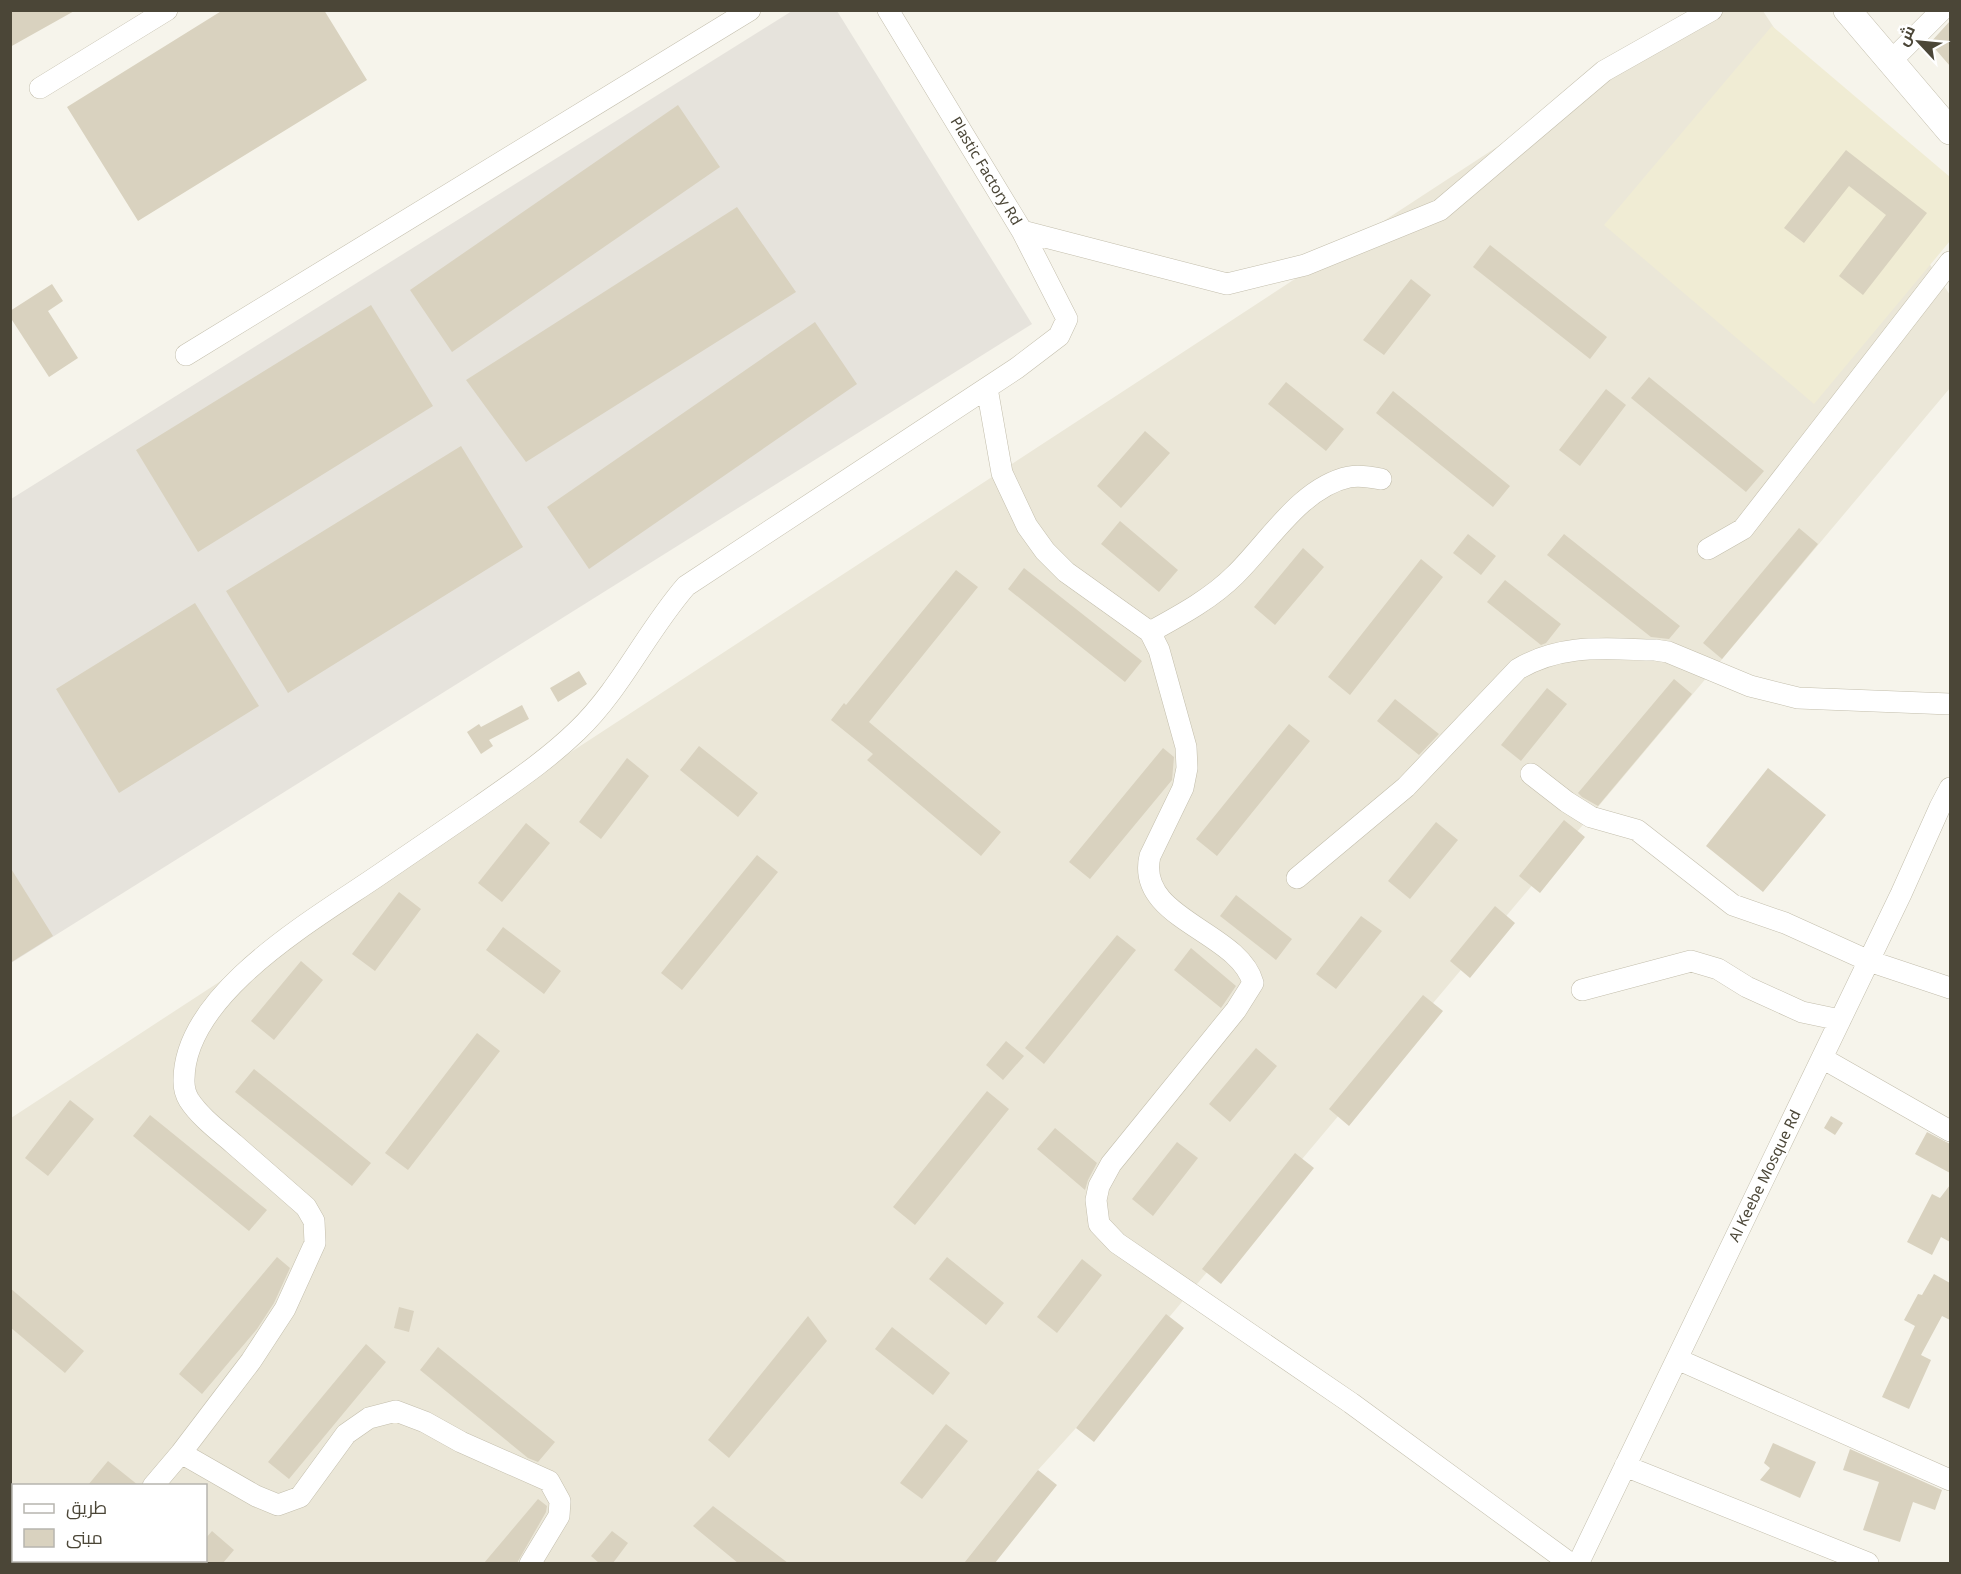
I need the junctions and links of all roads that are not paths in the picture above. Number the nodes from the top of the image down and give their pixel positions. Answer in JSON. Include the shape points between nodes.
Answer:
{"nodes":[{"id":1,"x":167,"y":10,"type":"edge"},
{"id":2,"x":750,"y":10,"type":"edge"},
{"id":3,"x":888,"y":10,"type":"edge"},
{"id":4,"x":1712,"y":10,"type":"edge"},
{"id":5,"x":1848,"y":10,"type":"edge"},
{"id":6,"x":1942,"y":10,"type":"edge"},
{"id":7,"x":1890,"y":62,"type":"junction"},
{"id":8,"x":40,"y":88,"type":"dead end"},
{"id":9,"x":1950,"y":131,"type":"edge"},
{"id":10,"x":1022,"y":231,"type":"junction"},
{"id":11,"x":1950,"y":262,"type":"edge"},
{"id":12,"x":186,"y":355,"type":"dead end"},
{"id":13,"x":987,"y":388,"type":"junction"},
{"id":14,"x":1381,"y":479,"type":"dead end"},
{"id":15,"x":1708,"y":549,"type":"dead end"},
{"id":16,"x":1150,"y":632,"type":"junction"},
{"id":17,"x":1950,"y":704,"type":"edge"},
{"id":18,"x":1531,"y":774,"type":"dead end"},
{"id":19,"x":1949,"y":794,"type":"edge"},
{"id":20,"x":1297,"y":878,"type":"dead end"},
{"id":21,"x":1869,"y":961,"type":"junction"},
{"id":22,"x":1950,"y":988,"type":"edge"},
{"id":23,"x":1582,"y":990,"type":"dead end"},
{"id":24,"x":1840,"y":1020,"type":"junction"},
{"id":25,"x":1822,"y":1058,"type":"junction"},
{"id":26,"x":1950,"y":1131,"type":"edge"},
{"id":27,"x":1677,"y":1359,"type":"junction"},
{"id":28,"x":181,"y":1453,"type":"junction"},
{"id":29,"x":1625,"y":1466,"type":"junction"},
{"id":30,"x":1950,"y":1480,"type":"edge"},
{"id":31,"x":154,"y":1484,"type":"edge"},
{"id":32,"x":530,"y":1563,"type":"edge"},
{"id":33,"x":1571,"y":1563,"type":"edge"},
{"id":34,"x":1578,"y":1563,"type":"edge"},
{"id":35,"x":1868,"y":1563,"type":"edge"}],
"edges":[{"from":1,"to":8,"type":"street"},
{"from":2,"to":12,"type":"street"},
{"from":3,"to":10,"type":"street","name":"Plastic Factory Rd"},
{"from":4,"to":10,"type":"street","via":[[1604,71],[1440,210],[1305,265],[1227,284]]},
{"from":5,"to":7,"type":"street"},
{"from":6,"to":7,"type":"street"},
{"from":7,"to":9,"type":"street"},
{"from":10,"to":13,"type":"street","name":"Plastic Factory Rd","via":[[1067,319],[1059,336]]},
{"from":11,"to":15,"type":"street","via":[[1743,529]]},
{"from":13,"to":16,"type":"street","via":[[1002,473],[1027,526],[1066,572]]},
{"from":13,"to":28,"type":"street","via":[[686,586],[603,703],[544,761],[279,942],[238,980],[200,1025],[185,1066],[184,1085],[189,1099],[210,1123],[306,1207],[314,1221],[315,1243],[285,1309]]},
{"from":14,"to":16,"type":"street","via":[[1350,477],[1323,486],[1213,594]]},
{"from":16,"to":33,"type":"street","via":[[1167,675],[1186,747],[1187,768],[1183,788],[1150,856],[1150,882],[1165,904],[1238,957],[1250,971],[1253,982],[1236,1010],[1111,1164],[1096,1200],[1099,1224],[1117,1242],[1351,1403]]},
{"from":17,"to":20,"type":"street","via":[[1798,698],[1750,686],[1655,650],[1566,650],[1537,658],[1518,669],[1406,787]]},
{"from":18,"to":21,"type":"street","via":[[1591,817],[1637,830],[1733,905],[1785,922]]},
{"from":19,"to":21,"type":"street","name":"Al Keebe Mosque Rd"},
{"from":21,"to":22,"type":"street"},
{"from":21,"to":24,"type":"street","name":"Al Keebe Mosque Rd"},
{"from":23,"to":24,"type":"street","via":[[1691,961],[1718,969],[1802,1012]]},
{"from":24,"to":25,"type":"street","name":"Al Keebe Mosque Rd"},
{"from":25,"to":26,"type":"street"},
{"from":25,"to":27,"type":"street","name":"Al Keebe Mosque Rd"},
{"from":27,"to":29,"type":"street","name":"Al Keebe Mosque Rd"},
{"from":27,"to":30,"type":"street"},
{"from":28,"to":31,"type":"street"},
{"from":28,"to":32,"type":"street","via":[[278,1505],[300,1497],[346,1434],[369,1418],[396,1410],[549,1481],[560,1501],[559,1516]]},
{"from":29,"to":34,"type":"street","name":"Al Keebe Mosque Rd"},
{"from":29,"to":35,"type":"street"}]}
